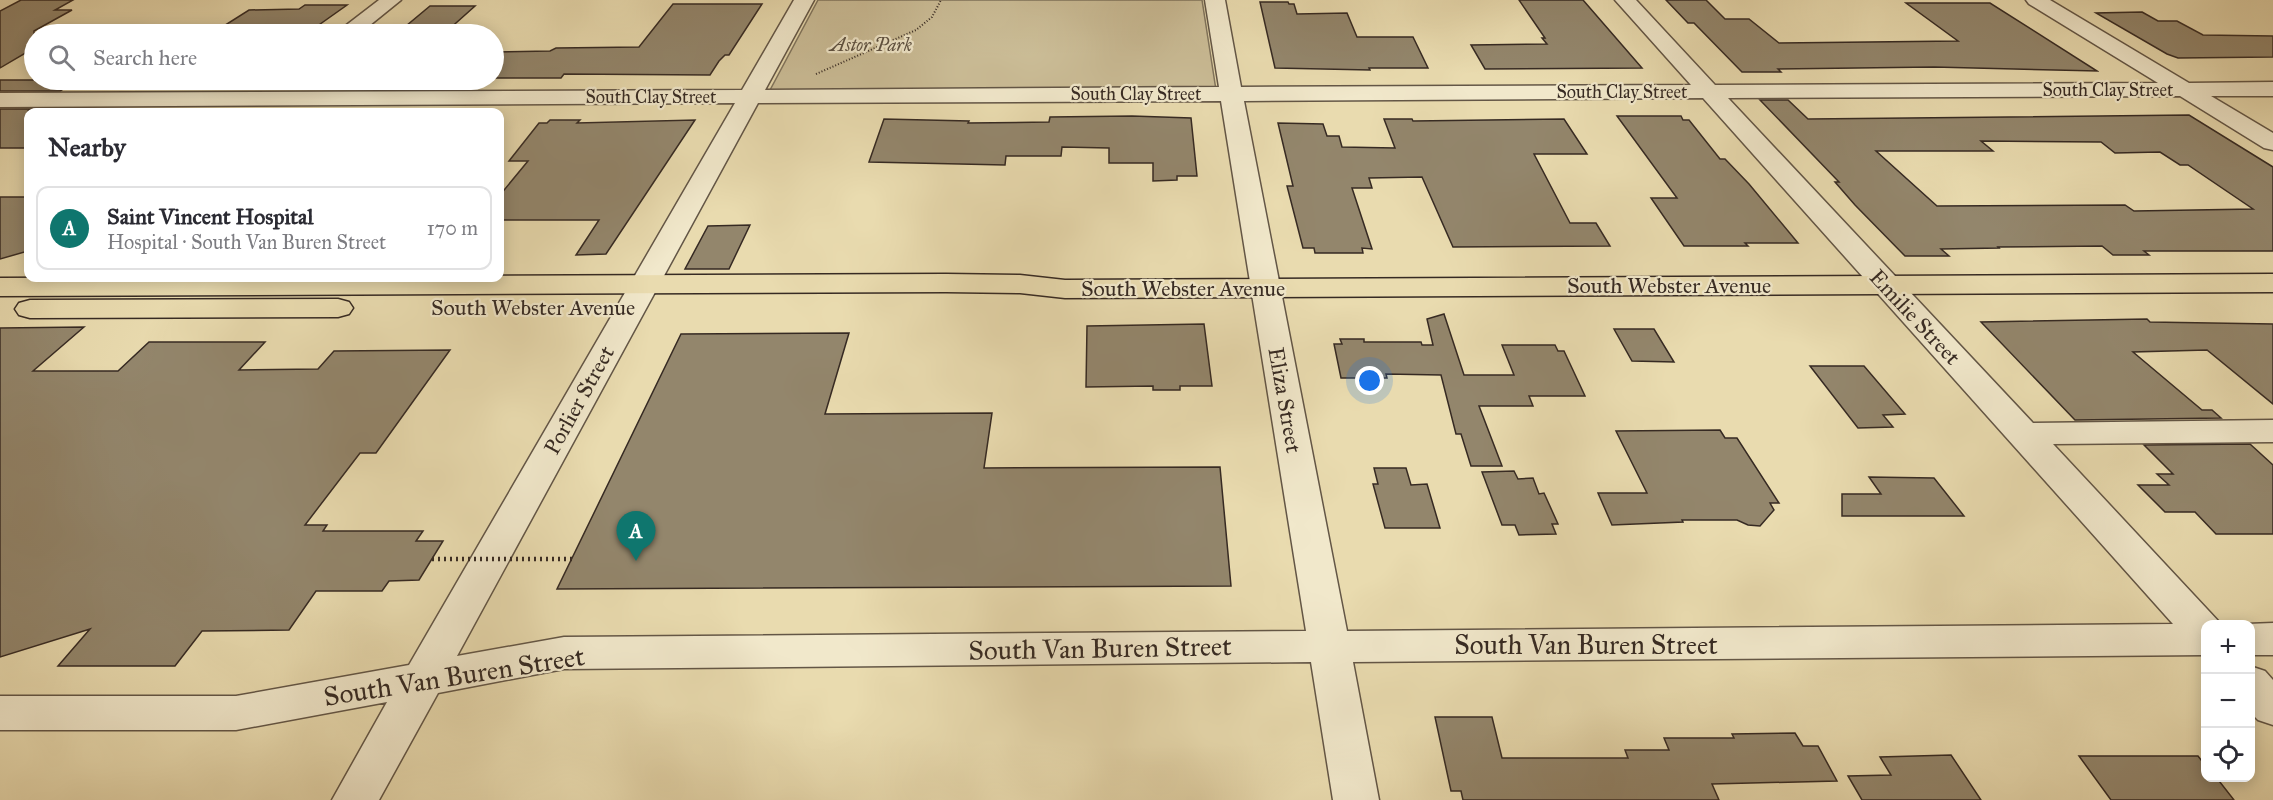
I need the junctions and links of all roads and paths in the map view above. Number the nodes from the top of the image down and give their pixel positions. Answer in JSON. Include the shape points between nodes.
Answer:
{"nodes":[{"id":1,"x":391,"y":0,"type":"edge"},
{"id":2,"x":804,"y":0,"type":"edge"},
{"id":3,"x":941,"y":0,"type":"edge"},
{"id":4,"x":1215,"y":0,"type":"edge"},
{"id":5,"x":1625,"y":0,"type":"edge"},
{"id":6,"x":2036,"y":0,"type":"edge"},
{"id":7,"x":359,"y":24,"type":"edge"},
{"id":8,"x":812,"y":75,"type":"dead end"},
{"id":9,"x":2273,"y":89,"type":"edge"},
{"id":10,"x":276,"y":90,"type":"edge"},
{"id":11,"x":2185,"y":90,"type":"junction"},
{"id":12,"x":1710,"y":92,"type":"junction"},
{"id":13,"x":1231,"y":94,"type":"junction"},
{"id":14,"x":750,"y":96,"type":"junction"},
{"id":15,"x":0,"y":100,"type":"edge"},
{"id":16,"x":255,"y":106,"type":"edge"},
{"id":17,"x":2273,"y":143,"type":"edge"},
{"id":18,"x":2273,"y":283,"type":"edge"},
{"id":19,"x":1886,"y":284,"type":"junction"},
{"id":20,"x":0,"y":287,"type":"edge"},
{"id":21,"x":1265,"y":288,"type":"junction"},
{"id":22,"x":637,"y":296,"type":"junction"},
{"id":23,"x":0,"y":309,"type":"edge"},
{"id":24,"x":2273,"y":431,"type":"edge"},
{"id":25,"x":2022,"y":434,"type":"junction"},
{"id":26,"x":432,"y":559,"type":"dead end"},
{"id":27,"x":572,"y":559,"type":"dead end"},
{"id":28,"x":2201,"y":630,"type":"edge"},
{"id":29,"x":2201,"y":639,"type":"edge"},
{"id":30,"x":2255,"y":639,"type":"edge"},
{"id":31,"x":2273,"y":639,"type":"edge"},
{"id":32,"x":1329,"y":646,"type":"junction"},
{"id":33,"x":422,"y":680,"type":"junction"},
{"id":34,"x":2255,"y":688,"type":"edge"},
{"id":35,"x":2273,"y":708,"type":"edge"},
{"id":36,"x":0,"y":713,"type":"edge"},
{"id":37,"x":355,"y":800,"type":"edge"},
{"id":38,"x":1356,"y":800,"type":"edge"}],
"edges":[{"from":1,"to":7,"type":"street"},
{"from":2,"to":14,"type":"street","name":"Porlier Street"},
{"from":3,"to":8,"type":"path","via":[[932,17],[916,30]]},
{"from":4,"to":13,"type":"street","name":"Eliza Street"},
{"from":5,"to":12,"type":"street","name":"Emilie Street"},
{"from":6,"to":11,"type":"street"},
{"from":9,"to":11,"type":"street","name":"South Clay Street"},
{"from":10,"to":16,"type":"street"},
{"from":11,"to":12,"type":"street","name":"South Clay Street"},
{"from":11,"to":17,"type":"street"},
{"from":12,"to":13,"type":"street","name":"South Clay Street"},
{"from":12,"to":19,"type":"street","name":"Emilie Street"},
{"from":13,"to":14,"type":"street","name":"South Clay Street"},
{"from":13,"to":21,"type":"street","name":"Eliza Street"},
{"from":14,"to":16,"type":"street","name":"South Clay Street"},
{"from":14,"to":22,"type":"street","name":"Porlier Street"},
{"from":15,"to":16,"type":"street","name":"South Clay Street"},
{"from":18,"to":19,"type":"main road","name":"South Webster Avenue"},
{"from":19,"to":21,"type":"main road","name":"South Webster Avenue"},
{"from":19,"to":25,"type":"street","name":"Emilie Street"},
{"from":20,"to":22,"type":"main road","name":"South Webster Avenue"},
{"from":21,"to":22,"type":"main road","name":"South Webster Avenue","via":[[1065,289],[986,299],[802,305]]},
{"from":21,"to":32,"type":"street","name":"Eliza Street"},
{"from":22,"to":23,"type":"main road","name":"South Webster Avenue"},
{"from":22,"to":33,"type":"street","name":"Porlier Street"},
{"from":24,"to":25,"type":"street"},
{"from":25,"to":28,"type":"street","name":"Emilie Street"},
{"from":26,"to":27,"type":"path","bridge":true},
{"from":29,"to":32,"type":"street","name":"South Van Buren Street"},
{"from":30,"to":31,"type":"street"},
{"from":32,"to":33,"type":"street","name":"South Van Buren Street","via":[[564,653]]},
{"from":32,"to":38,"type":"street","name":"Eliza Street"},
{"from":33,"to":36,"type":"street","name":"South Van Buren Street","via":[[236,713]]},
{"from":33,"to":37,"type":"street","name":"Porlier Street"},
{"from":34,"to":35,"type":"street"}]}
